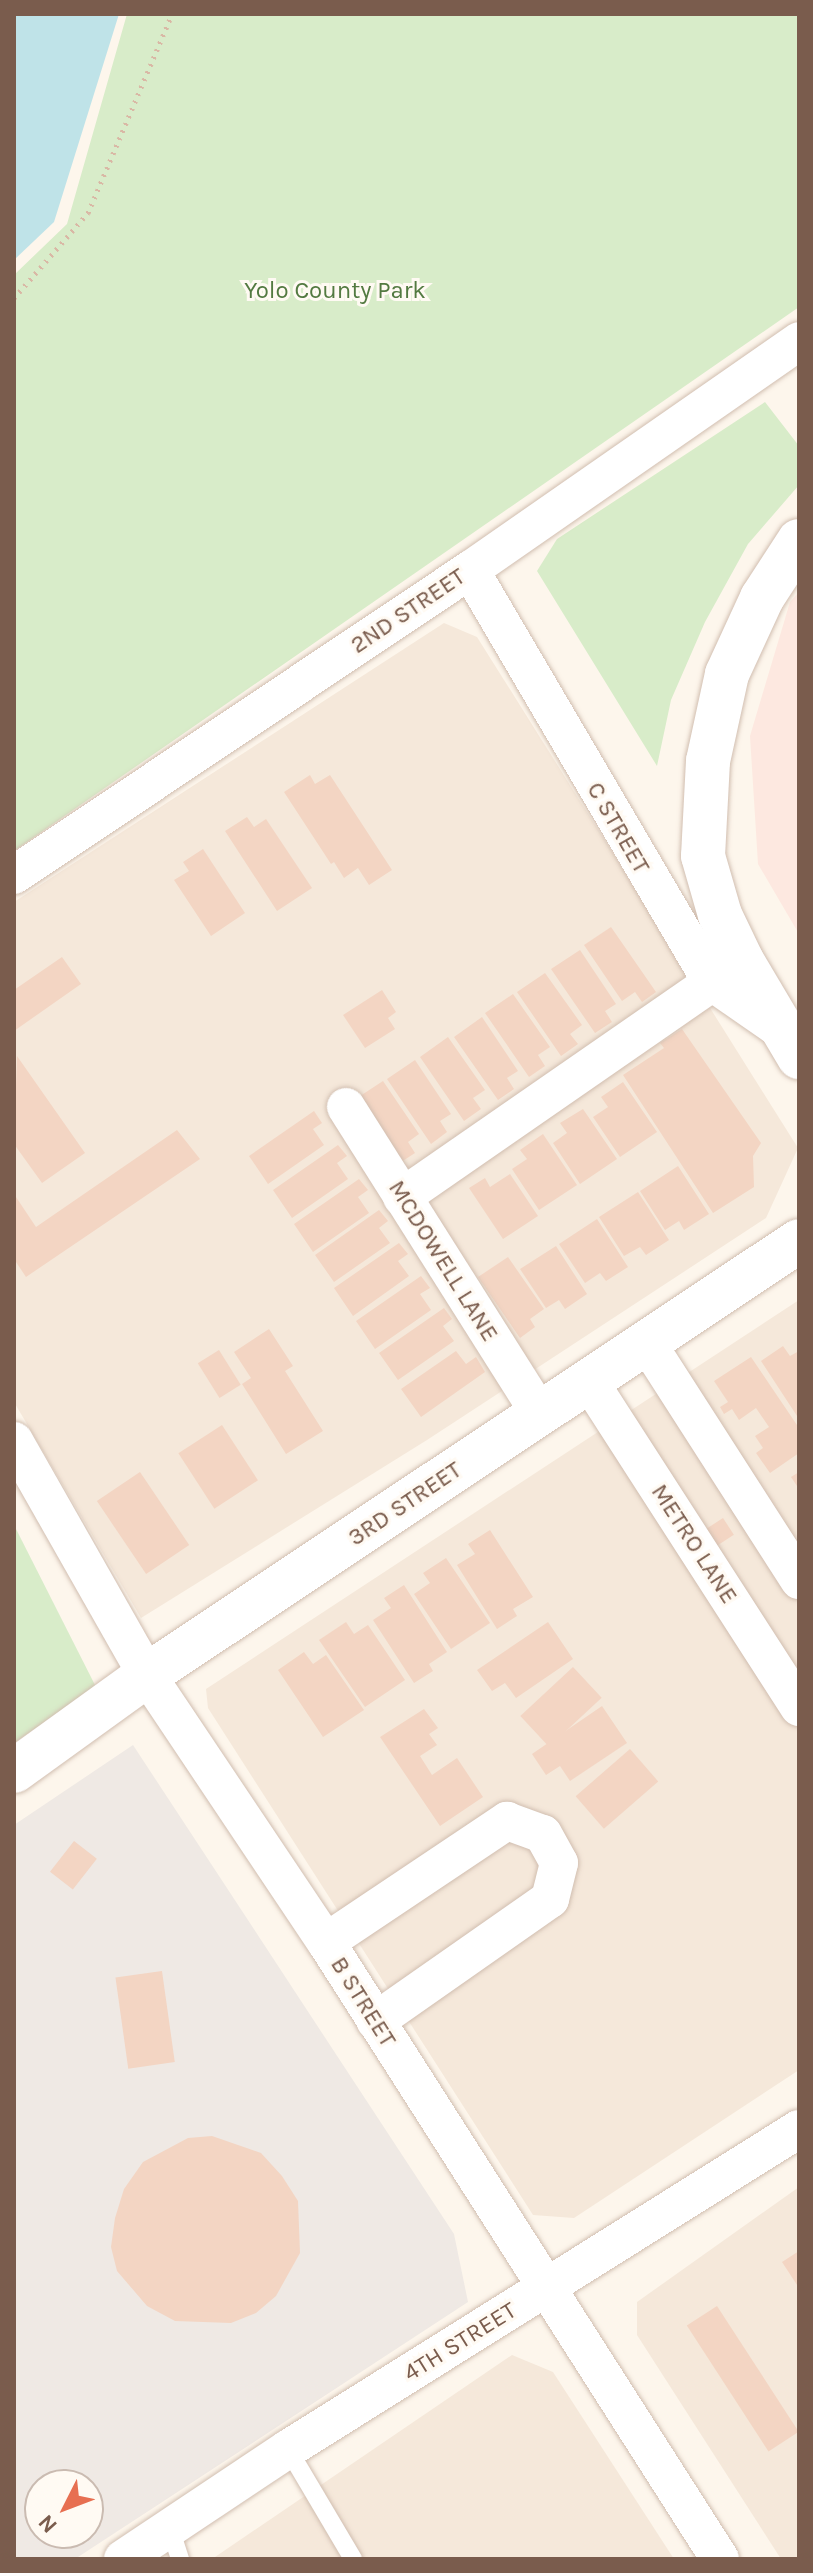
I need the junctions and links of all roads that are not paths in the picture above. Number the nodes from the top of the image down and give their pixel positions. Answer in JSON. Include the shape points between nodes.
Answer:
{"nodes":[{"id":1,"x":799,"y":341,"type":"edge"},
{"id":2,"x":799,"y":541,"type":"edge"},
{"id":3,"x":470,"y":570,"type":"junction"},
{"id":4,"x":14,"y":875,"type":"edge"},
{"id":5,"x":712,"y":982,"type":"junction"},
{"id":6,"x":790,"y":1043,"type":"edge"},
{"id":7,"x":346,"y":1107,"type":"dead end"},
{"id":8,"x":402,"y":1197,"type":"junction"},
{"id":9,"x":799,"y":1241,"type":"edge"},
{"id":10,"x":647,"y":1343,"type":"junction"},
{"id":11,"x":589,"y":1381,"type":"junction"},
{"id":12,"x":540,"y":1414,"type":"junction"},
{"id":13,"x":14,"y":1441,"type":"edge"},
{"id":14,"x":799,"y":1580,"type":"edge"},
{"id":15,"x":147,"y":1675,"type":"junction"},
{"id":16,"x":799,"y":1707,"type":"edge"},
{"id":17,"x":14,"y":1771,"type":"edge"},
{"id":18,"x":326,"y":1942,"type":"junction"},
{"id":19,"x":376,"y":2021,"type":"junction"},
{"id":20,"x":799,"y":2129,"type":"edge"},
{"id":21,"x":544,"y":2290,"type":"junction"},
{"id":22,"x":288,"y":2449,"type":"junction"},
{"id":23,"x":175,"y":2543,"type":"edge"},
{"id":24,"x":123,"y":2559,"type":"edge"},
{"id":25,"x":353,"y":2559,"type":"edge"},
{"id":26,"x":720,"y":2559,"type":"edge"}],
"edges":[{"from":1,"to":3,"type":"street","name":"2ND STREET"},
{"from":2,"to":6,"type":"street","via":[[762,598],[727,674],[711,748],[703,856],[720,915]]},
{"from":3,"to":4,"type":"street","name":"2ND STREET"},
{"from":3,"to":5,"type":"street","name":"C STREET"},
{"from":5,"to":6,"type":"street","name":"C STREET"},
{"from":5,"to":8,"type":"street"},
{"from":7,"to":8,"type":"street","name":"MCDOWELL LANE"},
{"from":8,"to":12,"type":"street","name":"MCDOWELL LANE"},
{"from":9,"to":10,"type":"street","name":"3RD STREET"},
{"from":10,"to":11,"type":"street","name":"3RD STREET"},
{"from":10,"to":14,"type":"street"},
{"from":11,"to":12,"type":"street","name":"3RD STREET"},
{"from":11,"to":16,"type":"street","name":"METRO LANE"},
{"from":12,"to":15,"type":"street","name":"3RD STREET"},
{"from":13,"to":15,"type":"street","name":"B STREET"},
{"from":15,"to":17,"type":"street","name":"3RD STREET"},
{"from":15,"to":18,"type":"street","name":"B STREET"},
{"from":18,"to":19,"type":"street","name":"B STREET"},
{"from":18,"to":19,"type":"street","via":[[507,1821],[543,1834],[559,1863],[550,1899]]},
{"from":19,"to":21,"type":"street","name":"B STREET"},
{"from":20,"to":21,"type":"street","name":"4TH STREET"},
{"from":21,"to":22,"type":"street","name":"4TH STREET"},
{"from":21,"to":26,"type":"street","name":"B STREET"},
{"from":22,"to":23,"type":"street","name":"4TH STREET"},
{"from":22,"to":25,"type":"lane"},
{"from":23,"to":24,"type":"street","name":"4TH STREET"}]}
